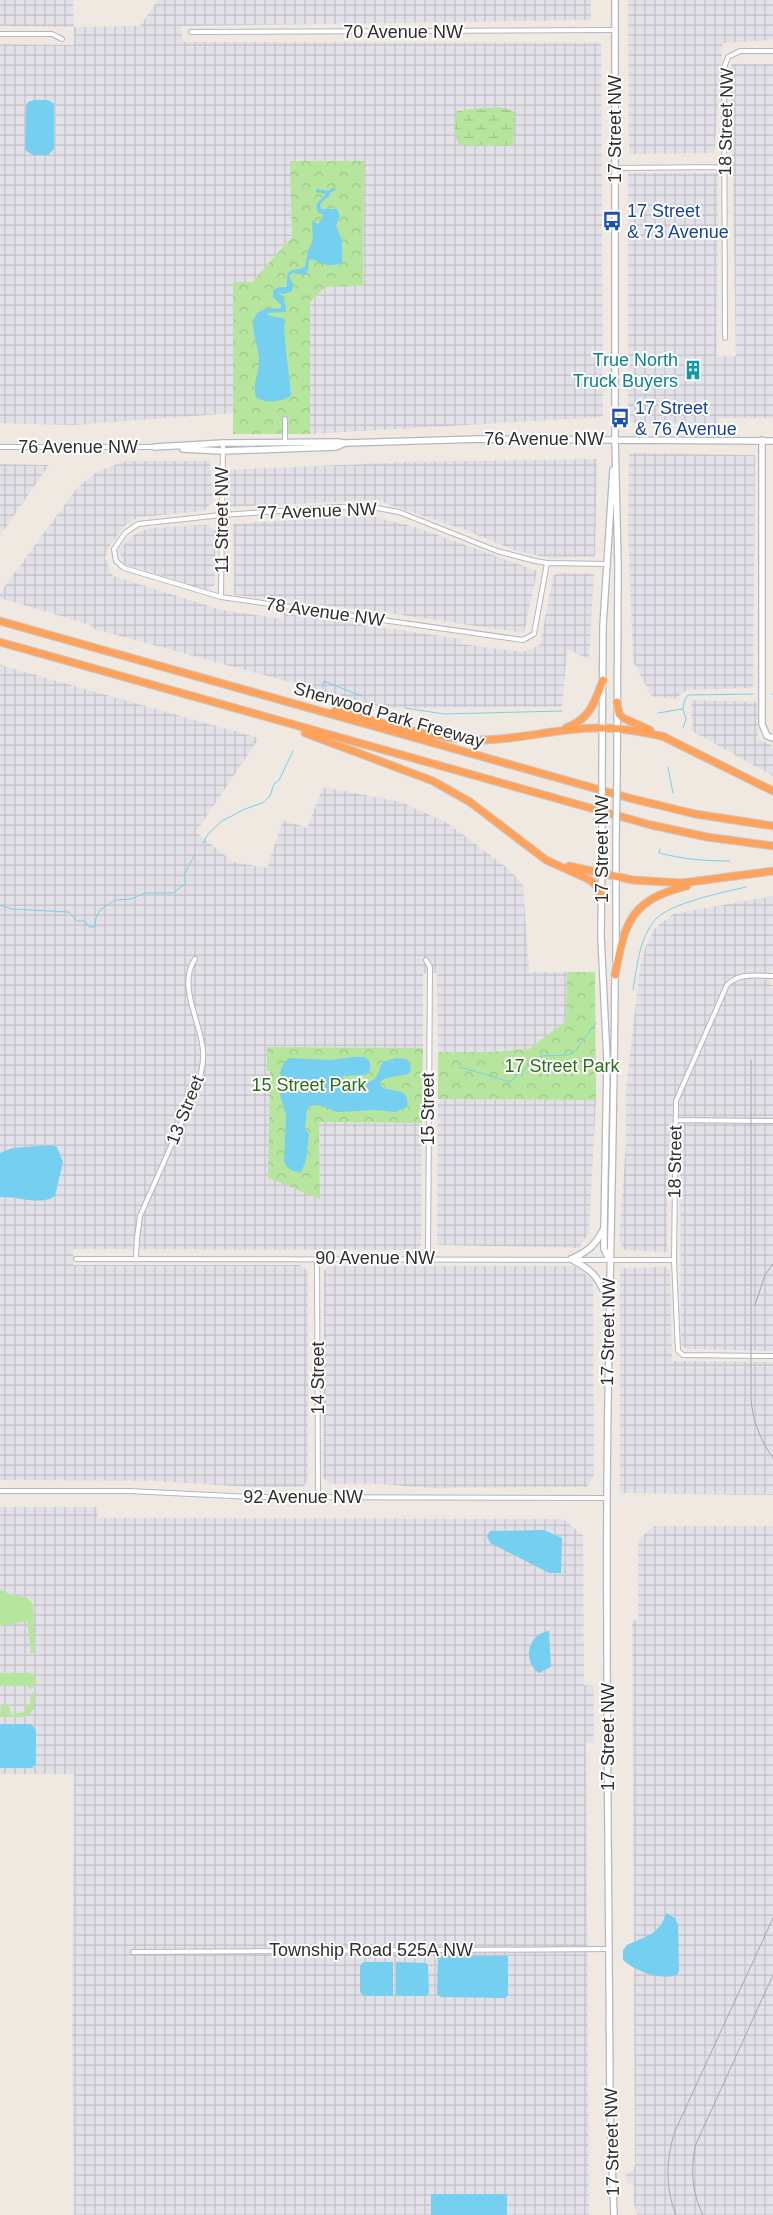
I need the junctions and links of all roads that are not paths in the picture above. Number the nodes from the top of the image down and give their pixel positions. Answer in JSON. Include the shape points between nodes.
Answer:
{"nodes":[{"id":1,"x":615,"y":0,"type":"edge"},
{"id":2,"x":615,"y":30,"type":"junction"},
{"id":3,"x":191,"y":32,"type":"dead end"},
{"id":4,"x":0,"y":34,"type":"edge"},
{"id":5,"x":62,"y":39,"type":"dead end"},
{"id":6,"x":773,"y":51,"type":"edge"},
{"id":7,"x":725,"y":167,"type":"junction"},
{"id":8,"x":616,"y":168,"type":"junction"},
{"id":9,"x":725,"y":338,"type":"dead end"},
{"id":10,"x":285,"y":419,"type":"dead end"},
{"id":11,"x":615,"y":438,"type":"junction"},
{"id":12,"x":762,"y":440,"type":"junction"},
{"id":13,"x":773,"y":440,"type":"edge"},
{"id":14,"x":286,"y":442,"type":"junction"},
{"id":15,"x":223,"y":443,"type":"junction"},
{"id":16,"x":345,"y":444,"type":"junction"},
{"id":17,"x":0,"y":447,"type":"edge"},
{"id":18,"x":155,"y":447,"type":"junction"},
{"id":19,"x":222,"y":451,"type":"junction"},
{"id":20,"x":222,"y":515,"type":"junction"},
{"id":21,"x":548,"y":563,"type":"junction"},
{"id":22,"x":607,"y":564,"type":"junction"},
{"id":23,"x":122,"y":566,"type":"joint"},
{"id":24,"x":221,"y":597,"type":"junction"},
{"id":25,"x":0,"y":621,"type":"edge"},
{"id":26,"x":0,"y":642,"type":"edge"},
{"id":27,"x":603,"y":680,"type":"junction"},
{"id":28,"x":617,"y":702,"type":"junction"},
{"id":29,"x":294,"y":704,"type":"junction"},
{"id":30,"x":282,"y":722,"type":"junction"},
{"id":31,"x":602,"y":728,"type":"junction"},
{"id":32,"x":617,"y":730,"type":"junction"},
{"id":33,"x":542,"y":734,"type":"junction"},
{"id":34,"x":770,"y":737,"type":"edge"},
{"id":35,"x":665,"y":738,"type":"junction"},
{"id":36,"x":773,"y":791,"type":"edge"},
{"id":37,"x":773,"y":826,"type":"edge"},
{"id":38,"x":773,"y":846,"type":"edge"},
{"id":39,"x":533,"y":850,"type":"junction"},
{"id":40,"x":773,"y":871,"type":"edge"},
{"id":41,"x":602,"y":875,"type":"junction"},
{"id":42,"x":616,"y":877,"type":"junction"},
{"id":43,"x":702,"y":882,"type":"junction"},
{"id":44,"x":601,"y":894,"type":"junction"},
{"id":45,"x":195,"y":959,"type":"dead end"},
{"id":46,"x":426,"y":960,"type":"dead end"},
{"id":47,"x":615,"y":975,"type":"junction"},
{"id":48,"x":773,"y":976,"type":"edge"},
{"id":49,"x":676,"y":1120,"type":"junction"},
{"id":50,"x":773,"y":1121,"type":"edge"},
{"id":51,"x":604,"y":1228,"type":"junction"},
{"id":52,"x":136,"y":1258,"type":"junction"},
{"id":53,"x":318,"y":1258,"type":"junction"},
{"id":54,"x":428,"y":1258,"type":"junction"},
{"id":55,"x":76,"y":1259,"type":"dead end"},
{"id":56,"x":571,"y":1259,"type":"junction"},
{"id":57,"x":609,"y":1259,"type":"junction"},
{"id":58,"x":674,"y":1260,"type":"junction"},
{"id":59,"x":608,"y":1302,"type":"junction"},
{"id":60,"x":773,"y":1356,"type":"edge"},
{"id":61,"x":0,"y":1491,"type":"edge"},
{"id":62,"x":318,"y":1497,"type":"junction"},
{"id":63,"x":607,"y":1498,"type":"junction"},
{"id":64,"x":609,"y":1949,"type":"junction"},
{"id":65,"x":133,"y":1952,"type":"dead end"},
{"id":66,"x":614,"y":2215,"type":"edge"}],
"edges":[{"from":1,"to":2,"type":"main road","name":"17 Street NW"},
{"from":2,"to":3,"type":"street","name":"70 Avenue NW"},
{"from":2,"to":8,"type":"main road","name":"17 Street NW"},
{"from":4,"to":5,"type":"street","via":[[52,34]]},
{"from":6,"to":7,"type":"street","name":"18 Street NW","via":[[740,51],[728,57],[724,68]]},
{"from":7,"to":8,"type":"street"},
{"from":7,"to":9,"type":"street","name":"18 Street NW"},
{"from":8,"to":11,"type":"main road","name":"17 Street NW"},
{"from":10,"to":14,"type":"street"},
{"from":11,"to":12,"type":"main road","name":"76 Avenue NW"},
{"from":11,"to":16,"type":"main road","name":"76 Avenue NW"},
{"from":11,"to":22,"type":"main road","name":"17 Street NW"},
{"from":11,"to":28,"type":"main road","name":"17 Street NW"},
{"from":12,"to":13,"type":"main road","name":"76 Avenue NW"},
{"from":12,"to":34,"type":"main road","via":[[762,724]]},
{"from":14,"to":15,"type":"main road","name":"76 Avenue NW"},
{"from":14,"to":16,"type":"main road","name":"76 Avenue NW"},
{"from":15,"to":18,"type":"main road","name":"76 Avenue NW"},
{"from":15,"to":19,"type":"street","name":"11 Street NW"},
{"from":16,"to":19,"type":"main road","name":"76 Avenue NW"},
{"from":17,"to":18,"type":"street","name":"76 Avenue NW"},
{"from":18,"to":19,"type":"main road","name":"76 Avenue NW"},
{"from":19,"to":20,"type":"street","name":"11 Street NW"},
{"from":20,"to":21,"type":"street","name":"77 Avenue NW","via":[[338,507],[376,508],[399,512],[497,551]]},
{"from":20,"to":23,"type":"street","name":"77 Avenue NW","via":[[138,524],[125,533],[114,550],[116,561]]},
{"from":20,"to":24,"type":"street","name":"11 Street NW"},
{"from":21,"to":22,"type":"street","name":"77 Avenue NW"},
{"from":21,"to":24,"type":"street","name":"78 Avenue NW","via":[[535,631],[523,640]]},
{"from":22,"to":27,"type":"main road","name":"17 Street NW"},
{"from":23,"to":24,"type":"street","name":"78 Avenue NW"},
{"from":25,"to":29,"type":"highway","name":"Sherwood Park Freeway"},
{"from":26,"to":30,"type":"highway","name":"Sherwood Park Freeway"},
{"from":27,"to":31,"type":"main road","name":"17 Street NW"},
{"from":27,"to":33,"type":"highway","via":[[595,703],[586,716],[572,726]]},
{"from":28,"to":32,"type":"main road","name":"17 Street NW"},
{"from":28,"to":35,"type":"highway","via":[[622,718]]},
{"from":29,"to":33,"type":"highway","via":[[464,740]]},
{"from":29,"to":37,"type":"highway","name":"Sherwood Park Freeway","via":[[662,807]]},
{"from":30,"to":38,"type":"highway","name":"Sherwood Park Freeway","via":[[651,825]]},
{"from":30,"to":39,"type":"highway","via":[[320,740],[433,781],[470,802]]},
{"from":31,"to":32,"type":"highway"},
{"from":31,"to":33,"type":"highway"},
{"from":31,"to":41,"type":"main road","name":"17 Street NW","bridge":true},
{"from":32,"to":35,"type":"highway"},
{"from":32,"to":42,"type":"main road","name":"17 Street NW","bridge":true},
{"from":35,"to":36,"type":"highway"},
{"from":39,"to":41,"type":"highway","via":[[563,864]]},
{"from":39,"to":44,"type":"highway","via":[[546,860],[588,879]]},
{"from":40,"to":43,"type":"highway"},
{"from":41,"to":42,"type":"highway"},
{"from":41,"to":44,"type":"main road","name":"17 Street NW"},
{"from":42,"to":43,"type":"highway","via":[[657,882]]},
{"from":42,"to":47,"type":"main road","name":"17 Street NW"},
{"from":43,"to":47,"type":"highway","via":[[654,896],[639,909],[624,932]]},
{"from":44,"to":51,"type":"main road","name":"17 Street NW","via":[[607,1060]]},
{"from":45,"to":52,"type":"street","name":"13 Street","via":[[190,972],[190,1000],[202,1043],[202,1071],[140,1216]]},
{"from":46,"to":54,"type":"street","name":"15 Street","via":[[430,967]]},
{"from":47,"to":57,"type":"main road","name":"17 Street NW"},
{"from":48,"to":49,"type":"street","name":"18 Street","via":[[741,976],[733,978],[728,985],[676,1101]]},
{"from":49,"to":50,"type":"street"},
{"from":49,"to":58,"type":"street","name":"18 Street"},
{"from":51,"to":56,"type":"main road","via":[[595,1245]]},
{"from":51,"to":57,"type":"main road","name":"17 Street NW","via":[[604,1249]]},
{"from":52,"to":53,"type":"street","name":"90 Avenue NW"},
{"from":52,"to":55,"type":"street","name":"90 Avenue NW"},
{"from":53,"to":54,"type":"street","name":"90 Avenue NW"},
{"from":53,"to":62,"type":"street","name":"14 Street"},
{"from":54,"to":56,"type":"street","name":"90 Avenue NW"},
{"from":56,"to":57,"type":"street","name":"90 Avenue NW"},
{"from":56,"to":59,"type":"main road","via":[[598,1277]]},
{"from":57,"to":58,"type":"street","name":"90 Avenue NW"},
{"from":57,"to":59,"type":"main road","name":"17 Street NW"},
{"from":58,"to":60,"type":"street","name":"18 Street","via":[[678,1350],[683,1355]]},
{"from":59,"to":63,"type":"main road","name":"17 Street NW"},
{"from":61,"to":62,"type":"street","name":"92 Avenue NW"},
{"from":62,"to":63,"type":"street","name":"92 Avenue NW"},
{"from":63,"to":64,"type":"main road","name":"17 Street NW"},
{"from":64,"to":65,"type":"street","name":"Township Road 525A NW"},
{"from":64,"to":66,"type":"main road","name":"17 Street NW"}]}
